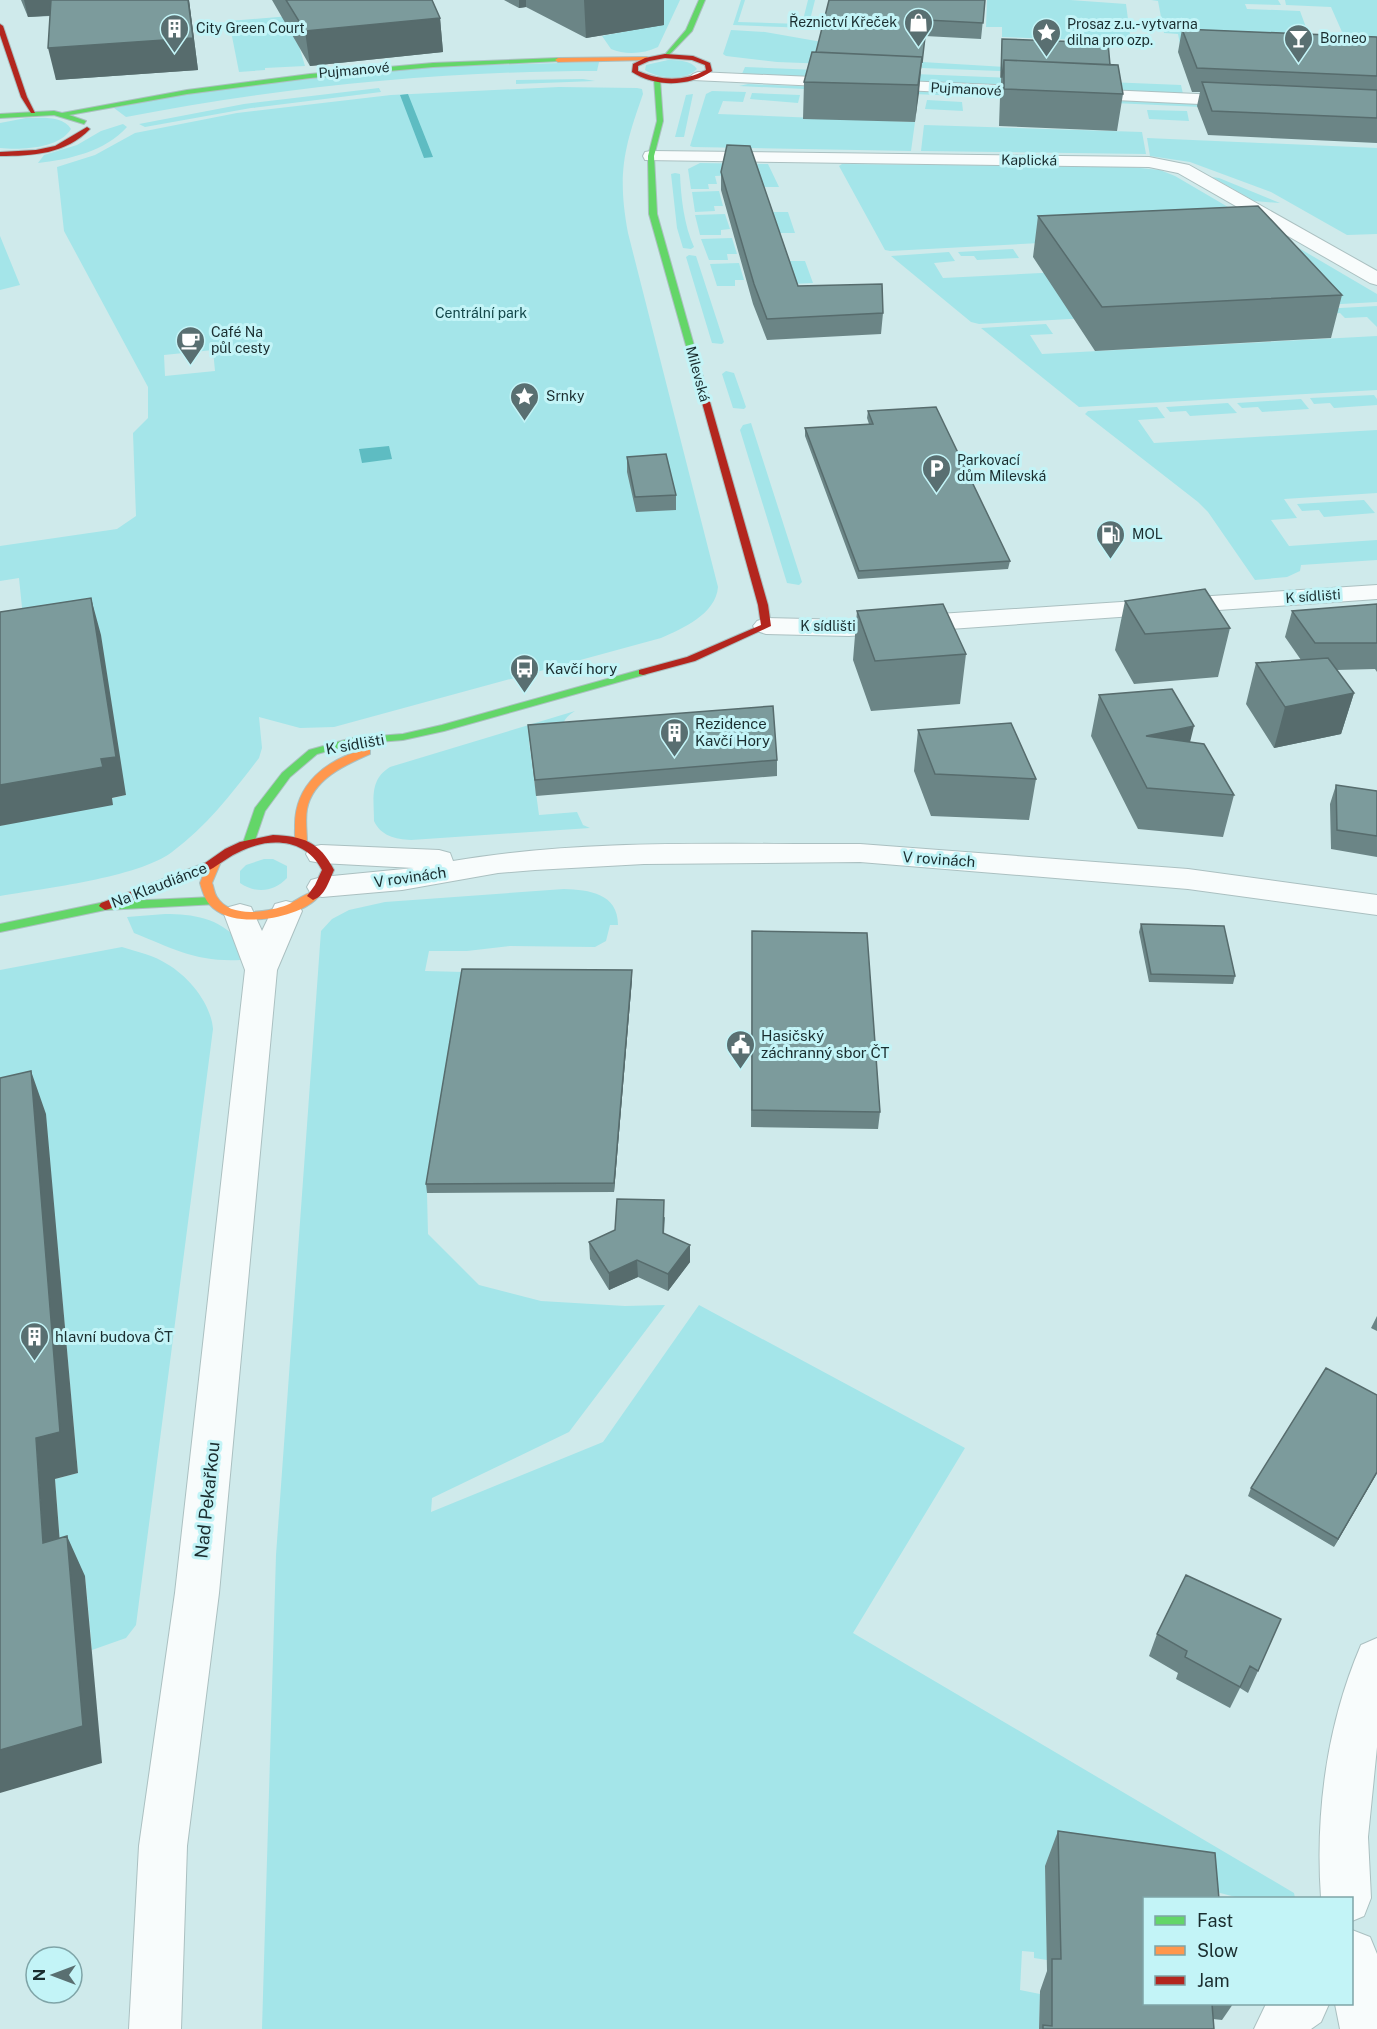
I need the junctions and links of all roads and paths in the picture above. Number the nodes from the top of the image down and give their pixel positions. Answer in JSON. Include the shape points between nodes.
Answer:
{"nodes":[{"id":1,"x":702,"y":0,"type":"edge"},
{"id":2,"x":0,"y":26,"type":"edge"},
{"id":3,"x":689,"y":31,"type":"junction"},
{"id":4,"x":665,"y":56,"type":"junction"},
{"id":5,"x":647,"y":59,"type":"junction"},
{"id":6,"x":699,"y":60,"type":"junction"},
{"id":7,"x":779,"y":65,"type":"dead end"},
{"id":8,"x":639,"y":75,"type":"junction"},
{"id":9,"x":690,"y":78,"type":"junction"},
{"id":10,"x":657,"y":80,"type":"junction"},
{"id":11,"x":264,"y":96,"type":"dead end"},
{"id":12,"x":1262,"y":102,"type":"edge"},
{"id":13,"x":33,"y":112,"type":"junction"},
{"id":14,"x":65,"y":114,"type":"junction"},
{"id":15,"x":0,"y":116,"type":"edge"},
{"id":16,"x":660,"y":121,"type":"junction"},
{"id":17,"x":0,"y":154,"type":"edge"},
{"id":18,"x":651,"y":156,"type":"junction"},
{"id":19,"x":1377,"y":279,"type":"edge"},
{"id":20,"x":1377,"y":592,"type":"edge"},
{"id":21,"x":766,"y":626,"type":"junction"},
{"id":22,"x":403,"y":737,"type":"junction"},
{"id":23,"x":249,"y":843,"type":"junction"},
{"id":24,"x":311,"y":848,"type":"junction"},
{"id":25,"x":498,"y":863,"type":"junction"},
{"id":26,"x":214,"y":864,"type":"junction"},
{"id":27,"x":322,"y":887,"type":"junction"},
{"id":28,"x":1377,"y":905,"type":"edge"},
{"id":29,"x":105,"y":906,"type":"junction"},
{"id":30,"x":226,"y":907,"type":"junction"},
{"id":31,"x":286,"y":911,"type":"junction"},
{"id":32,"x":0,"y":928,"type":"edge"},
{"id":33,"x":261,"y":970,"type":"junction"},
{"id":34,"x":1377,"y":1660,"type":"edge"},
{"id":35,"x":1346,"y":1897,"type":"edge"},
{"id":36,"x":1353,"y":1972,"type":"edge"},
{"id":37,"x":1301,"y":2005,"type":"edge"},
{"id":38,"x":155,"y":2029,"type":"edge"},
{"id":39,"x":1280,"y":2029,"type":"edge"},
{"id":40,"x":1366,"y":2029,"type":"edge"}],
"edges":[{"from":1,"to":3,"type":"street"},
{"from":2,"to":13,"type":"street","via":[[24,97]]},
{"from":3,"to":4,"type":"street"},
{"from":3,"to":6,"type":"street","name":"Milevská"},
{"from":4,"to":5,"type":"street"},
{"from":4,"to":6,"type":"street"},
{"from":5,"to":8,"type":"street","via":[[635,65]]},
{"from":5,"to":14,"type":"street","name":"Pujmanové","via":[[486,61],[352,70],[234,84]]},
{"from":6,"to":7,"type":"street"},
{"from":6,"to":9,"type":"street","name":"Milevská","via":[[709,71]]},
{"from":8,"to":10,"type":"street"},
{"from":8,"to":11,"type":"street","name":"Pujmanové","via":[[520,74],[426,79]]},
{"from":9,"to":10,"type":"street"},
{"from":9,"to":12,"type":"street","name":"Pujmanové"},
{"from":9,"to":16,"type":"street","name":"Milevská"},
{"from":10,"to":16,"type":"street","name":"Milevská"},
{"from":13,"to":14,"type":"street","name":"Pujmanové"},
{"from":13,"to":15,"type":"street","name":"Pujmanové"},
{"from":14,"to":17,"type":"street","via":[[92,128],[67,145],[46,151]]},
{"from":16,"to":18,"type":"street","name":"Milevská"},
{"from":18,"to":19,"type":"street","name":"Kaplická","via":[[1163,164],[1184,169]]},
{"from":18,"to":21,"type":"street","name":"Milevská","via":[[652,214]]},
{"from":20,"to":21,"type":"street","name":"K sídlišti","via":[[849,628]]},
{"from":21,"to":22,"type":"street","name":"K sídlišti","via":[[691,659]]},
{"from":22,"to":23,"type":"street","name":"K sídlišti","via":[[352,741],[313,752],[286,775],[259,811]]},
{"from":22,"to":24,"type":"street","name":"K sídlišti","via":[[336,764],[316,780],[302,805]]},
{"from":23,"to":24,"type":"street","name":"Na Klaudiánce","via":[[267,839]]},
{"from":23,"to":26,"type":"street","name":"Na Klaudiánce"},
{"from":24,"to":25,"type":"street","name":"V rovinách"},
{"from":24,"to":27,"type":"street","via":[[328,870]]},
{"from":25,"to":27,"type":"street","name":"V rovinách","via":[[402,880]]},
{"from":25,"to":28,"type":"street","name":"V rovinách","via":[[644,855],[860,853],[1188,879]]},
{"from":26,"to":29,"type":"street","name":"Na Klaudiánce"},
{"from":26,"to":30,"type":"street","name":"Na Klaudiánce","via":[[206,883]]},
{"from":27,"to":31,"type":"street","name":"Na Klaudiánce","via":[[308,901]]},
{"from":29,"to":30,"type":"street","name":"Na Klaudiánce"},
{"from":29,"to":32,"type":"street","name":"Na Klaudiánce"},
{"from":30,"to":31,"type":"street","name":"Na Klaudiánce","via":[[262,916]]},
{"from":30,"to":33,"type":"street","name":"Nad Pekařkou"},
{"from":31,"to":33,"type":"street","name":"Nad Pekařkou"},
{"from":33,"to":38,"type":"street","name":"Nad Pekařkou","via":[[197,1593],[163,1846]]},
{"from":34,"to":35,"type":"street","via":[[1361,1709],[1346,1779],[1342,1868]]},
{"from":36,"to":40,"type":"street"},
{"from":37,"to":39,"type":"street","via":[[1290,2012]]}]}
